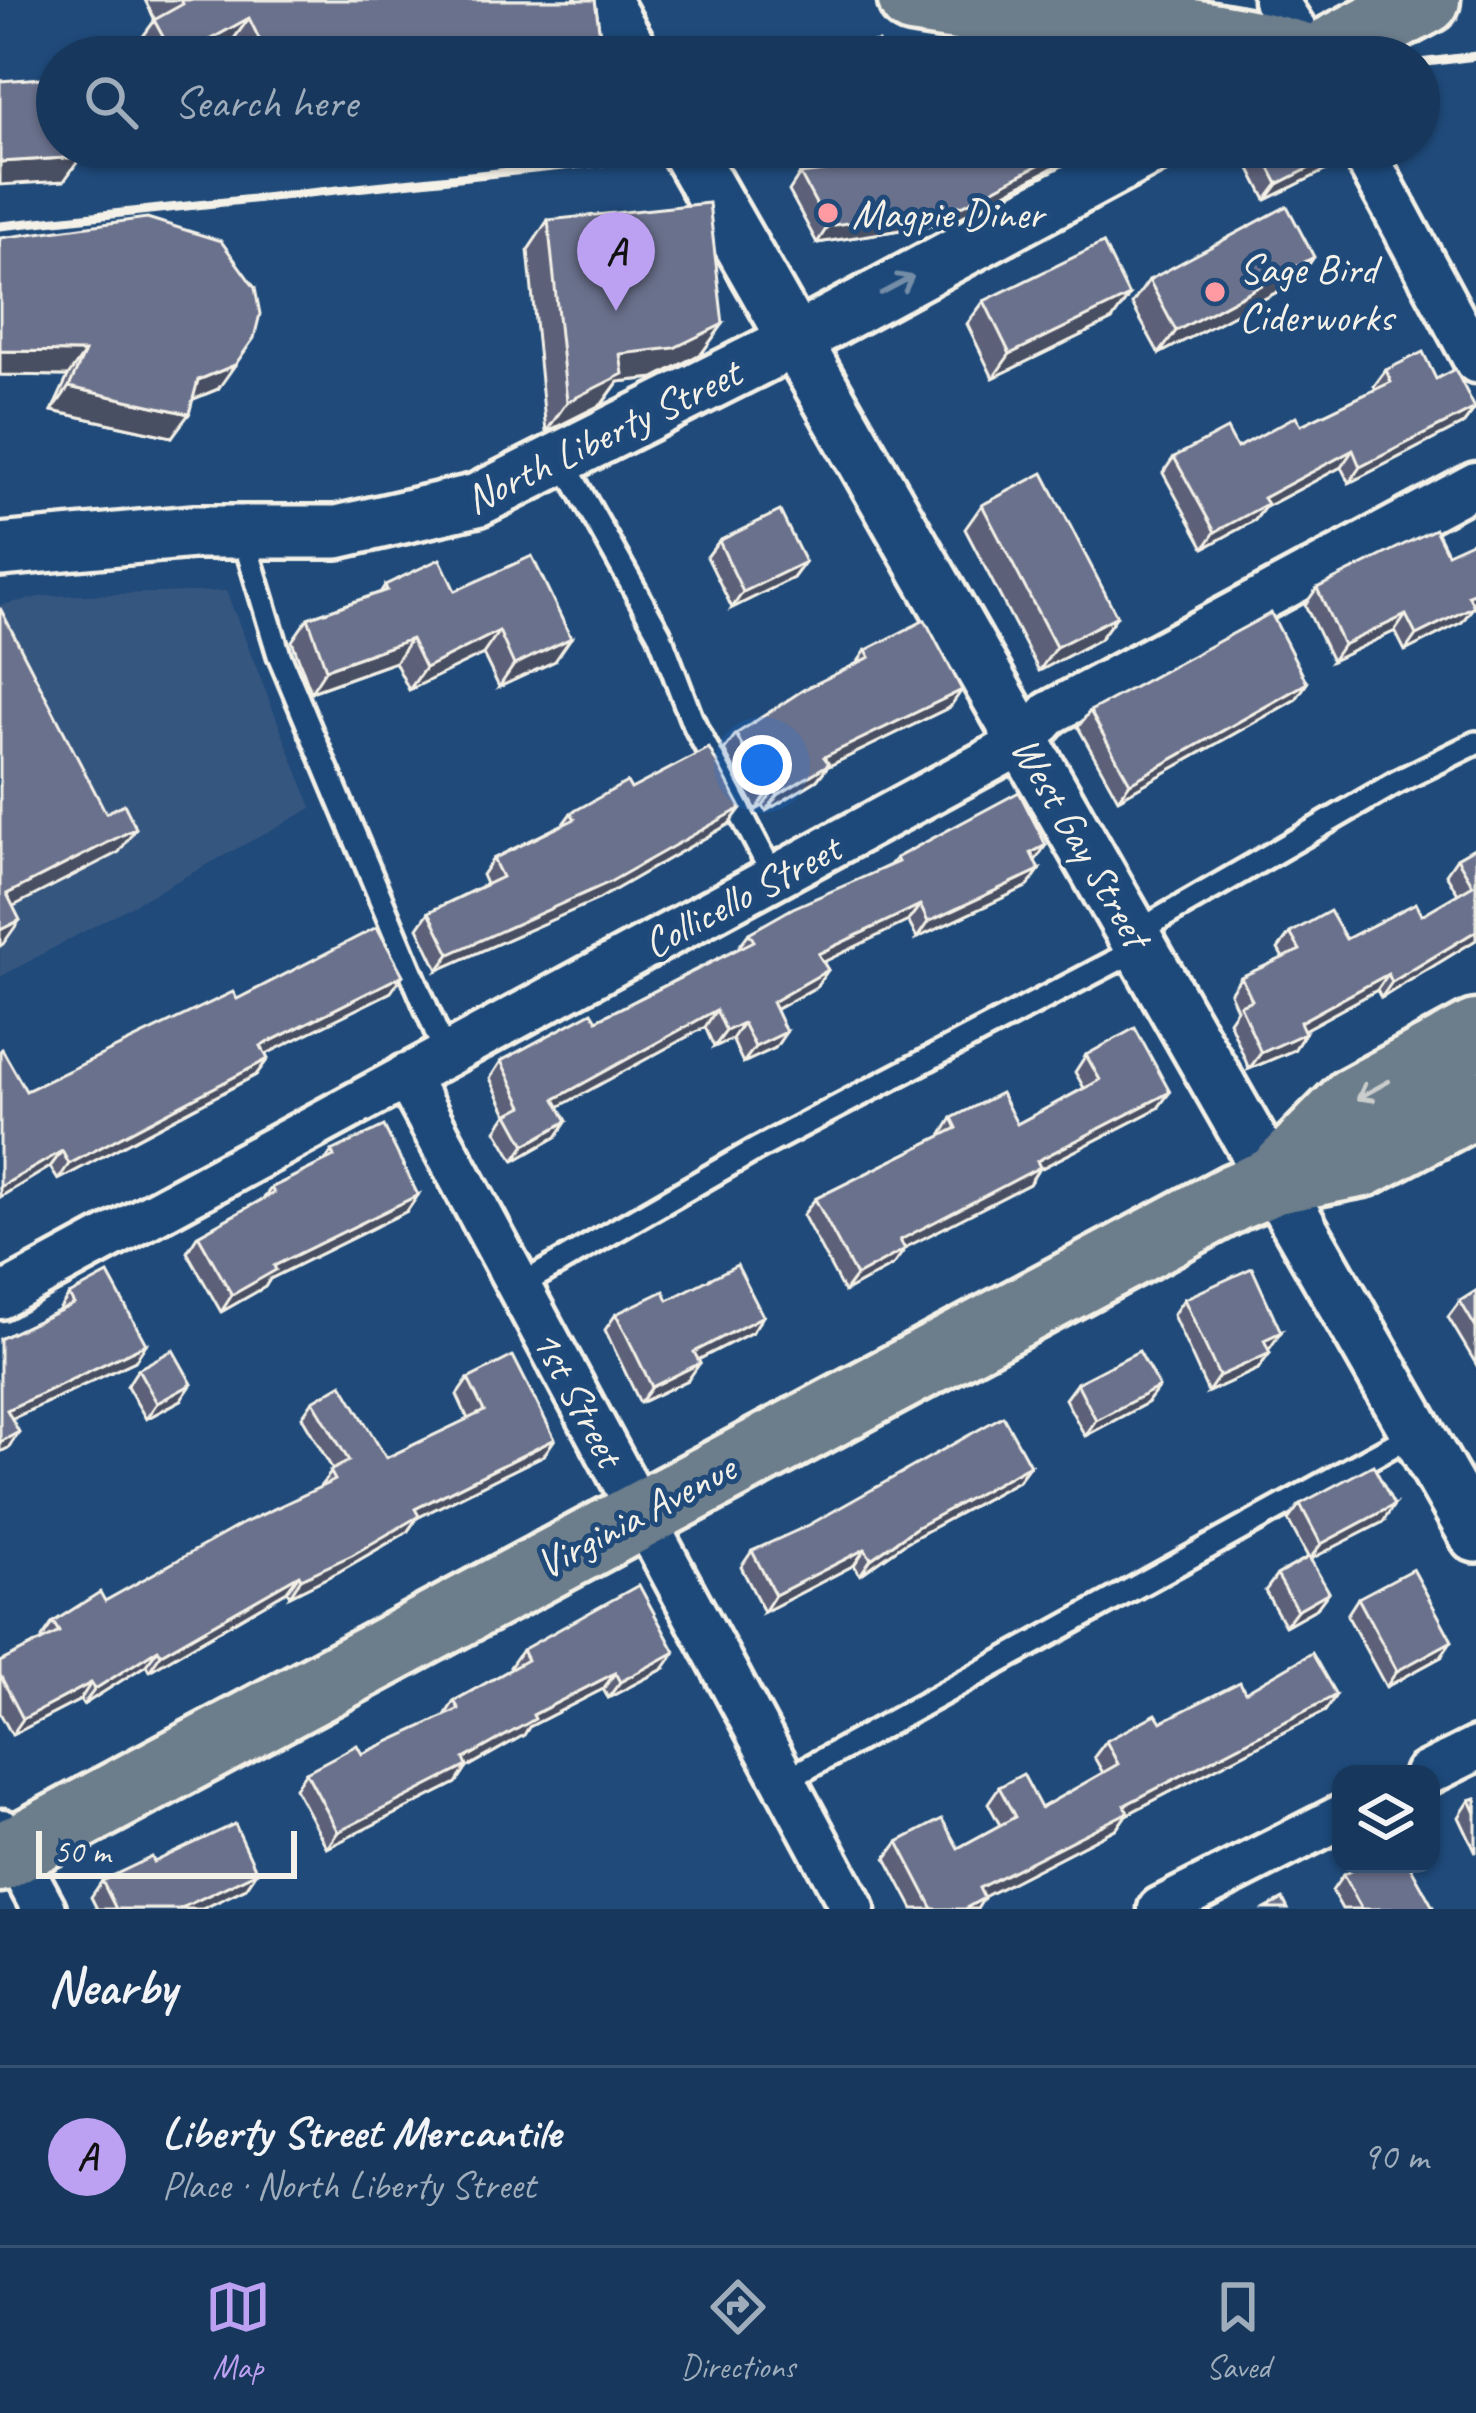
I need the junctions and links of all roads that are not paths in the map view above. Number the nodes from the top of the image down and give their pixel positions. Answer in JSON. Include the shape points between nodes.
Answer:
{"nodes":[{"id":1,"x":602,"y":0,"type":"edge"},
{"id":2,"x":912,"y":0,"type":"edge"},
{"id":3,"x":1276,"y":0,"type":"edge"},
{"id":4,"x":1426,"y":0,"type":"edge"},
{"id":5,"x":622,"y":36,"type":"edge"},
{"id":6,"x":1219,"y":36,"type":"edge"},
{"id":7,"x":1299,"y":36,"type":"edge"},
{"id":8,"x":1354,"y":36,"type":"edge"},
{"id":9,"x":697,"y":168,"type":"edge"},
{"id":10,"x":1115,"y":168,"type":"edge"},
{"id":11,"x":1372,"y":168,"type":"edge"},
{"id":12,"x":794,"y":341,"type":"junction"},
{"id":13,"x":1476,"y":361,"type":"edge"},
{"id":14,"x":563,"y":461,"type":"junction"},
{"id":15,"x":1476,"y":484,"type":"edge"},
{"id":16,"x":242,"y":532,"type":"junction"},
{"id":17,"x":0,"y":550,"type":"edge"},
{"id":18,"x":1025,"y":741,"type":"junction"},
{"id":19,"x":1476,"y":742,"type":"edge"},
{"id":20,"x":775,"y":877,"type":"junction"},
{"id":21,"x":1139,"y":940,"type":"junction"},
{"id":22,"x":1476,"y":1034,"type":"edge"},
{"id":23,"x":446,"y":1055,"type":"junction"},
{"id":24,"x":406,"y":1076,"type":"junction"},
{"id":25,"x":1476,"y":1102,"type":"edge"},
{"id":26,"x":1275,"y":1180,"type":"junction"},
{"id":27,"x":519,"y":1286,"type":"junction"},
{"id":28,"x":0,"y":1298,"type":"edge"},
{"id":29,"x":1418,"y":1432,"type":"junction"},
{"id":30,"x":640,"y":1512,"type":"junction"},
{"id":31,"x":1473,"y":1525,"type":"edge"},
{"id":32,"x":1476,"y":1749,"type":"edge"},
{"id":33,"x":1440,"y":1767,"type":"edge"},
{"id":34,"x":784,"y":1781,"type":"junction"},
{"id":35,"x":1332,"y":1822,"type":"edge"},
{"id":36,"x":4,"y":1845,"type":"edge"},
{"id":37,"x":44,"y":1909,"type":"edge"},
{"id":38,"x":853,"y":1909,"type":"edge"},
{"id":39,"x":1160,"y":1909,"type":"edge"}],
"edges":[{"from":1,"to":5,"type":"street"},
{"from":2,"to":6,"type":"main road"},
{"from":3,"to":7,"type":"street"},
{"from":4,"to":8,"type":"main road"},
{"from":9,"to":12,"type":"street","name":"West Gay Street"},
{"from":12,"to":10,"type":"street","name":"North Liberty Street","one_way":true},
{"from":11,"to":13,"type":"street"},
{"from":12,"to":14,"type":"street","name":"North Liberty Street"},
{"from":12,"to":18,"type":"street","name":"West Gay Street"},
{"from":14,"to":16,"type":"street","name":"North Liberty Street","via":[[431,514],[338,532]]},
{"from":14,"to":20,"type":"lane","via":[[659,633],[691,718]]},
{"from":15,"to":18,"type":"street","name":"Collicello Street","via":[[1050,713]]},
{"from":16,"to":17,"type":"street","name":"North Liberty Street"},
{"from":16,"to":23,"type":"lane","via":[[279,655]]},
{"from":18,"to":20,"type":"street","name":"Collicello Street"},
{"from":18,"to":21,"type":"street","name":"West Gay Street"},
{"from":19,"to":21,"type":"lane"},
{"from":20,"to":23,"type":"street","name":"Collicello Street"},
{"from":21,"to":26,"type":"street","name":"West Gay Street"},
{"from":21,"to":27,"type":"lane"},
{"from":22,"to":26,"type":"main road","one_way":true,"via":[[1353,1101]]},
{"from":23,"to":24,"type":"street","name":"Collicello Street"},
{"from":24,"to":27,"type":"street","name":"1st Street"},
{"from":24,"to":28,"type":"street","name":"Collicello Street"},
{"from":25,"to":26,"type":"main road","via":[[1363,1163]]},
{"from":26,"to":29,"type":"street","name":"West Gay Street"},
{"from":26,"to":30,"type":"main road","name":"Virginia Avenue"},
{"from":27,"to":30,"type":"street","name":"1st Street"},
{"from":29,"to":31,"type":"street","name":"West Gay Street"},
{"from":29,"to":34,"type":"lane"},
{"from":30,"to":34,"type":"street","name":"1st Street"},
{"from":30,"to":36,"type":"main road","name":"Virginia Avenue"},
{"from":32,"to":33,"type":"street"},
{"from":34,"to":38,"type":"street","name":"1st Street"},
{"from":35,"to":39,"type":"street"},
{"from":36,"to":37,"type":"street"}]}
